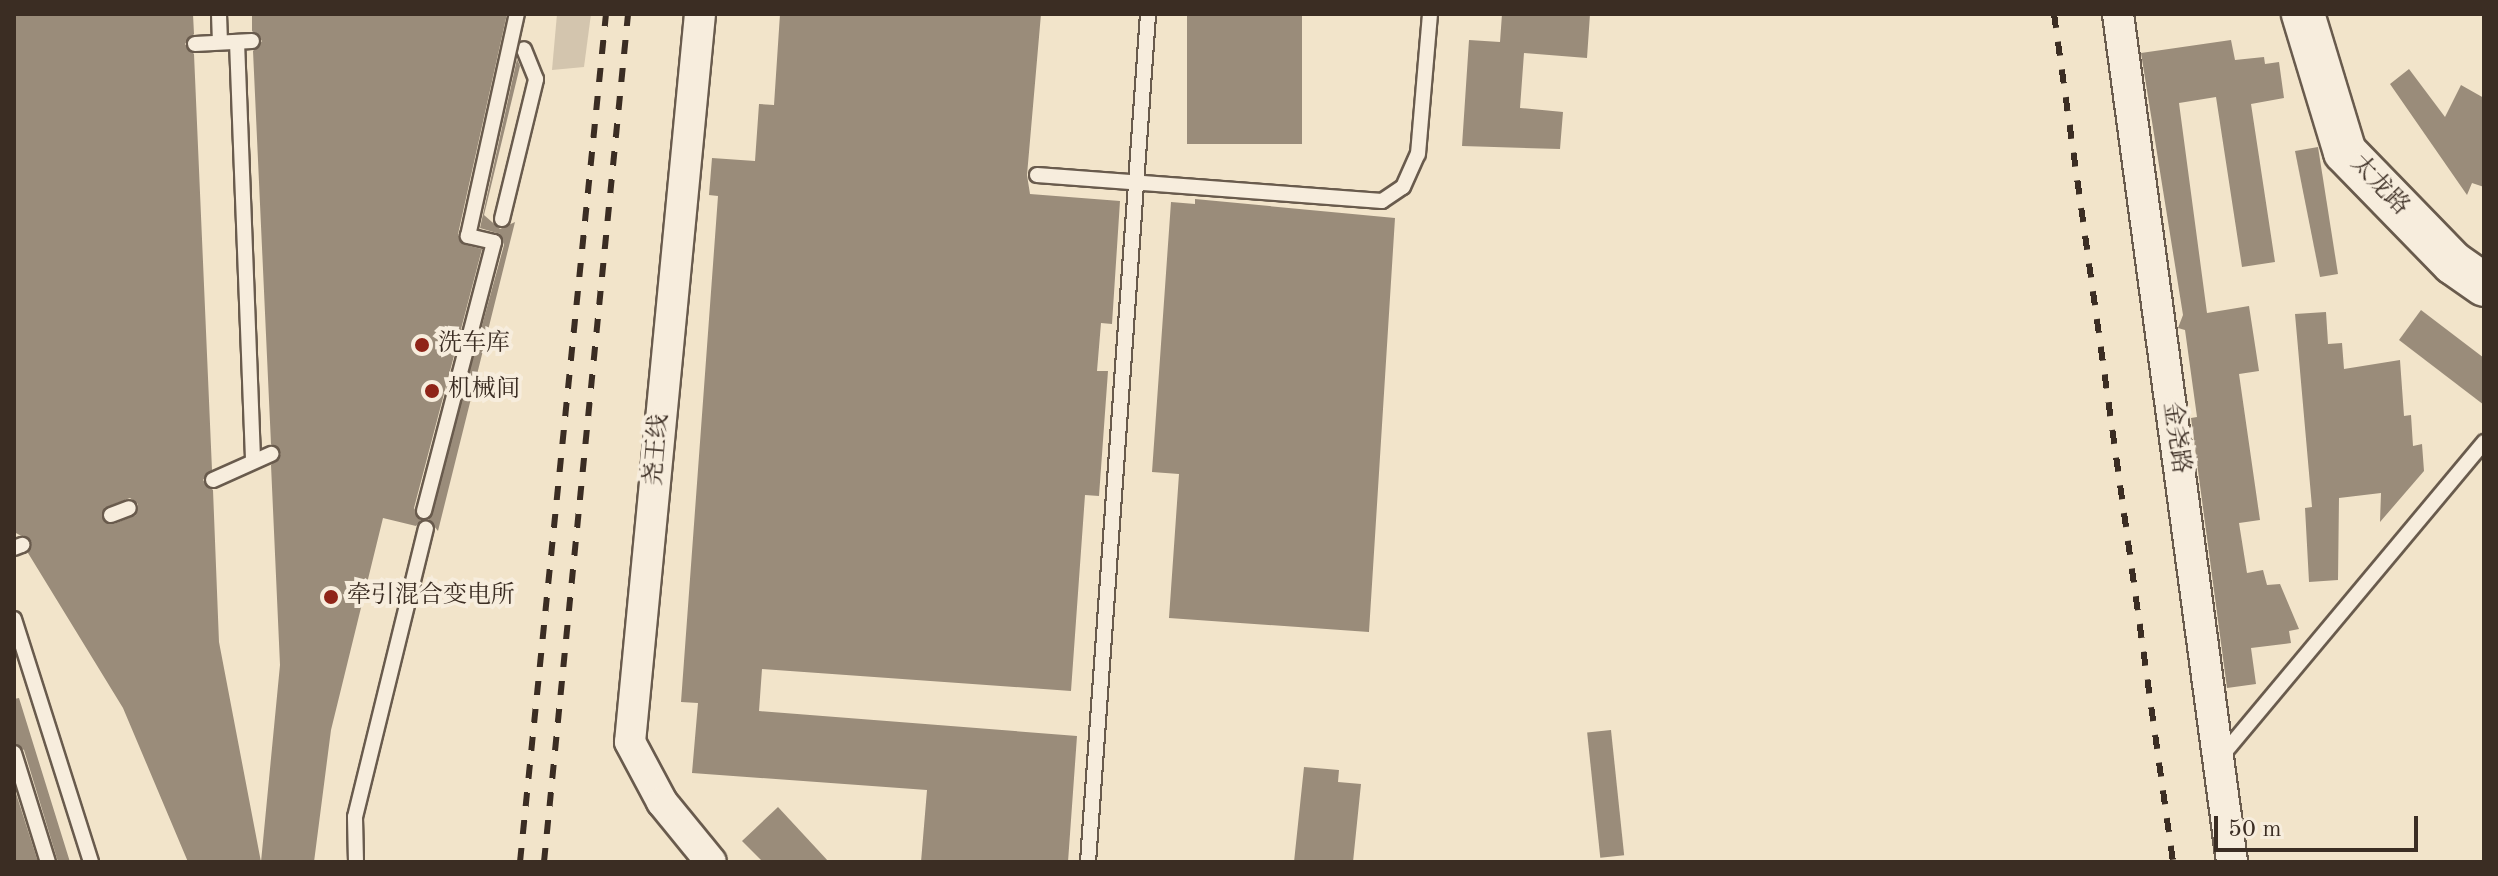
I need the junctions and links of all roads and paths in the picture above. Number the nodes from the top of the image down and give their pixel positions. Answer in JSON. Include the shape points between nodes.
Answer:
{"nodes":[{"id":1,"x":219,"y":14,"type":"edge"},
{"id":2,"x":517,"y":14,"type":"edge"},
{"id":3,"x":700,"y":14,"type":"edge"},
{"id":4,"x":1148,"y":14,"type":"edge"},
{"id":5,"x":1430,"y":14,"type":"edge"},
{"id":6,"x":2118,"y":14,"type":"edge"},
{"id":7,"x":2303,"y":14,"type":"edge"},
{"id":8,"x":220,"y":42,"type":"junction"},
{"id":9,"x":195,"y":44,"type":"dead end"},
{"id":10,"x":524,"y":49,"type":"dead end"},
{"id":11,"x":1037,"y":175,"type":"dead end"},
{"id":12,"x":1136,"y":183,"type":"junction"},
{"id":13,"x":502,"y":219,"type":"dead end"},
{"id":14,"x":2484,"y":285,"type":"edge"},
{"id":15,"x":2484,"y":442,"type":"edge"},
{"id":16,"x":271,"y":454,"type":"dead end"},
{"id":17,"x":253,"y":459,"type":"junction"},
{"id":18,"x":213,"y":480,"type":"dead end"},
{"id":19,"x":129,"y":508,"type":"dead end"},
{"id":20,"x":424,"y":511,"type":"dead end"},
{"id":21,"x":111,"y":515,"type":"dead end"},
{"id":22,"x":426,"y":529,"type":"dead end"},
{"id":23,"x":14,"y":619,"type":"edge"},
{"id":24,"x":14,"y":753,"type":"edge"},
{"id":25,"x":2218,"y":760,"type":"junction"},
{"id":26,"x":48,"y":862,"type":"edge"},
{"id":27,"x":91,"y":862,"type":"edge"},
{"id":28,"x":356,"y":862,"type":"edge"},
{"id":29,"x":711,"y":862,"type":"edge"},
{"id":30,"x":1088,"y":862,"type":"edge"},
{"id":31,"x":2232,"y":862,"type":"edge"}],
"edges":[{"from":1,"to":8,"type":"lane"},
{"from":2,"to":20,"type":"lane","bridge":true,"via":[[468,236],[494,242]]},
{"from":3,"to":29,"type":"street","name":"尧王线","via":[[630,742],[662,802]]},
{"from":4,"to":12,"type":"lane"},
{"from":5,"to":12,"type":"lane","via":[[1418,154],[1403,187],[1382,201]]},
{"from":6,"to":25,"type":"street","name":"金尧路"},
{"from":7,"to":14,"type":"street","name":"太龙路","via":[[2345,152],[2453,263]]},
{"from":8,"to":9,"type":"lane"},
{"from":8,"to":17,"type":"lane","via":[[245,41]]},
{"from":10,"to":13,"type":"lane","via":[[536,79]]},
{"from":11,"to":12,"type":"lane"},
{"from":12,"to":30,"type":"lane"},
{"from":15,"to":25,"type":"lane"},
{"from":16,"to":17,"type":"lane"},
{"from":17,"to":18,"type":"lane"},
{"from":19,"to":21,"type":"lane"},
{"from":22,"to":28,"type":"lane","via":[[355,817]]},
{"from":23,"to":27,"type":"lane"},
{"from":24,"to":26,"type":"lane"},
{"from":25,"to":31,"type":"street","name":"金尧路"}]}
